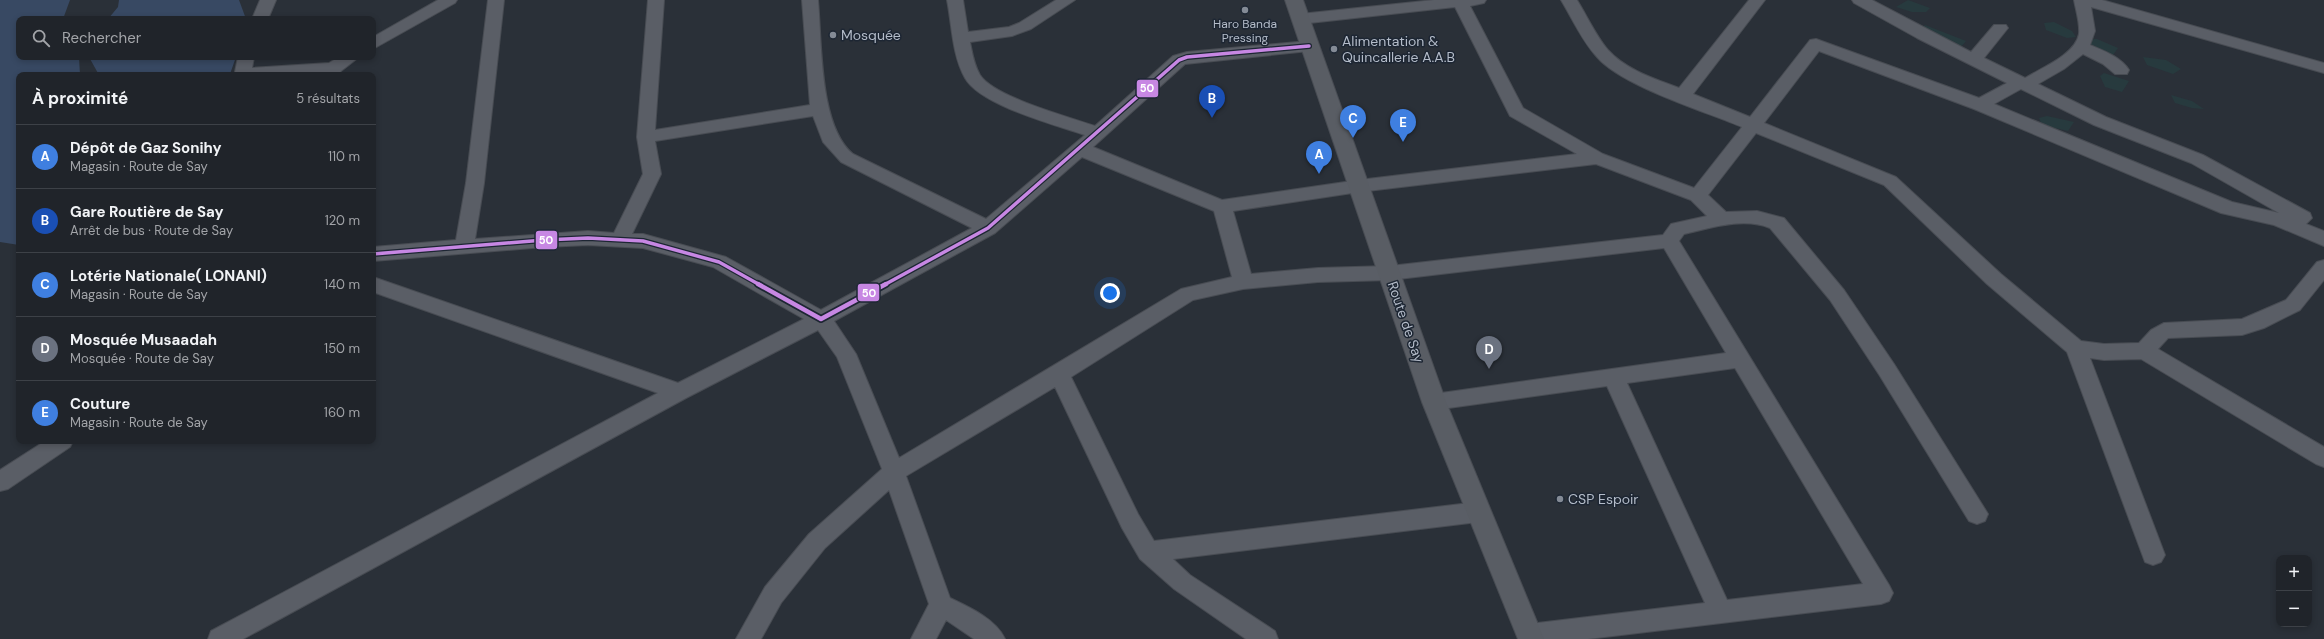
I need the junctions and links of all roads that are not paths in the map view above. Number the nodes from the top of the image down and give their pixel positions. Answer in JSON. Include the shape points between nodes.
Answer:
{"nodes":[{"id":1,"x":268,"y":0,"type":"edge"},
{"id":2,"x":450,"y":0,"type":"edge"},
{"id":3,"x":496,"y":0,"type":"edge"},
{"id":4,"x":656,"y":0,"type":"edge"},
{"id":5,"x":810,"y":0,"type":"edge"},
{"id":6,"x":955,"y":0,"type":"edge"},
{"id":7,"x":1068,"y":0,"type":"edge"},
{"id":8,"x":1569,"y":0,"type":"edge"},
{"id":9,"x":1757,"y":0,"type":"edge"},
{"id":10,"x":1860,"y":0,"type":"edge"},
{"id":11,"x":1468,"y":1,"type":"edge"},
{"id":12,"x":2088,"y":1,"type":"edge"},
{"id":13,"x":1048,"y":5,"type":"edge"},
{"id":14,"x":1297,"y":9,"type":"edge"},
{"id":15,"x":261,"y":16,"type":"edge"},
{"id":16,"x":2000,"y":28,"type":"dead end"},
{"id":17,"x":962,"y":38,"type":"junction"},
{"id":18,"x":376,"y":42,"type":"edge"},
{"id":19,"x":1309,"y":46,"type":"junction"},
{"id":20,"x":2080,"y":46,"type":"junction"},
{"id":21,"x":1974,"y":59,"type":"junction"},
{"id":22,"x":245,"y":60,"type":"edge"},
{"id":23,"x":348,"y":60,"type":"edge"},
{"id":24,"x":2324,"y":68,"type":"edge"},
{"id":25,"x":2121,"y":70,"type":"dead end"},
{"id":26,"x":332,"y":71,"type":"edge"},
{"id":27,"x":242,"y":72,"type":"edge"},
{"id":28,"x":304,"y":72,"type":"edge"},
{"id":29,"x":2023,"y":83,"type":"junction"},
{"id":30,"x":1682,"y":96,"type":"junction"},
{"id":31,"x":1980,"y":105,"type":"junction"},
{"id":32,"x":819,"y":109,"type":"junction"},
{"id":33,"x":1753,"y":125,"type":"junction"},
{"id":34,"x":1098,"y":133,"type":"junction"},
{"id":35,"x":646,"y":137,"type":"junction"},
{"id":36,"x":1080,"y":149,"type":"junction"},
{"id":37,"x":1597,"y":158,"type":"junction"},
{"id":38,"x":1359,"y":186,"type":"junction"},
{"id":39,"x":1697,"y":196,"type":"junction"},
{"id":40,"x":1222,"y":206,"type":"junction"},
{"id":41,"x":1722,"y":219,"type":"junction"},
{"id":42,"x":988,"y":228,"type":"junction"},
{"id":43,"x":2324,"y":230,"type":"edge"},
{"id":44,"x":620,"y":239,"type":"junction"},
{"id":45,"x":2324,"y":239,"type":"edge"},
{"id":46,"x":1669,"y":241,"type":"junction"},
{"id":47,"x":464,"y":246,"type":"junction"},
{"id":48,"x":376,"y":254,"type":"edge"},
{"id":49,"x":2324,"y":267,"type":"edge"},
{"id":50,"x":1390,"y":273,"type":"junction"},
{"id":51,"x":1243,"y":282,"type":"junction"},
{"id":52,"x":376,"y":285,"type":"edge"},
{"id":53,"x":822,"y":319,"type":"junction"},
{"id":54,"x":2076,"y":348,"type":"junction"},
{"id":55,"x":2144,"y":351,"type":"junction"},
{"id":56,"x":1740,"y":359,"type":"junction"},
{"id":57,"x":1059,"y":374,"type":"junction"},
{"id":58,"x":1614,"y":378,"type":"junction"},
{"id":59,"x":679,"y":392,"type":"junction"},
{"id":60,"x":1434,"y":402,"type":"junction"},
{"id":61,"x":57,"y":444,"type":"edge"},
{"id":62,"x":2324,"y":458,"type":"edge"},
{"id":63,"x":894,"y":472,"type":"junction"},
{"id":64,"x":0,"y":482,"type":"edge"},
{"id":65,"x":1478,"y":512,"type":"junction"},
{"id":66,"x":1977,"y":514,"type":"dead end"},
{"id":67,"x":1148,"y":552,"type":"junction"},
{"id":68,"x":2153,"y":555,"type":"dead end"},
{"id":69,"x":941,"y":605,"type":"junction"},
{"id":70,"x":1721,"y":613,"type":"junction"},
{"id":71,"x":1530,"y":637,"type":"edge"},
{"id":72,"x":220,"y":639,"type":"edge"},
{"id":73,"x":748,"y":639,"type":"edge"},
{"id":74,"x":923,"y":639,"type":"edge"},
{"id":75,"x":994,"y":639,"type":"edge"},
{"id":76,"x":1266,"y":639,"type":"edge"}],
"edges":[{"from":1,"to":15,"type":"street"},
{"from":2,"to":18,"type":"street"},
{"from":3,"to":47,"type":"street","via":[[475,183]]},
{"from":4,"to":35,"type":"street"},
{"from":5,"to":32,"type":"street"},
{"from":6,"to":17,"type":"street"},
{"from":7,"to":13,"type":"street"},
{"from":8,"to":30,"type":"street","via":[[1602,53],[1616,66]]},
{"from":9,"to":30,"type":"street"},
{"from":10,"to":21,"type":"street","via":[[1923,35]]},
{"from":11,"to":14,"type":"street"},
{"from":11,"to":37,"type":"street","via":[[1516,112]]},
{"from":12,"to":20,"type":"street","via":[[2087,32],[2085,41]]},
{"from":12,"to":24,"type":"street"},
{"from":13,"to":17,"type":"street","via":[[1025,26],[1012,31]]},
{"from":14,"to":19,"type":"main road","name":"Route de Say"},
{"from":16,"to":21,"type":"street"},
{"from":17,"to":34,"type":"street","via":[[973,78],[989,91],[1025,108]]},
{"from":19,"to":34,"type":"street","via":[[1187,57],[1179,60]]},
{"from":19,"to":38,"type":"main road","name":"Route de Say"},
{"from":20,"to":25,"type":"street","via":[[2109,60]]},
{"from":20,"to":29,"type":"street","via":[[2062,63]]},
{"from":21,"to":29,"type":"street"},
{"from":22,"to":27,"type":"street"},
{"from":23,"to":26,"type":"street"},
{"from":26,"to":28,"type":"street"},
{"from":29,"to":31,"type":"street"},
{"from":29,"to":43,"type":"street","via":[[2100,121],[2170,139],[2198,159]]},
{"from":30,"to":33,"type":"street"},
{"from":31,"to":33,"type":"street","via":[[1816,44]]},
{"from":31,"to":45,"type":"street","via":[[2228,208],[2278,219]]},
{"from":32,"to":35,"type":"street"},
{"from":32,"to":42,"type":"street","via":[[830,141],[836,150],[847,158]]},
{"from":33,"to":39,"type":"street"},
{"from":33,"to":54,"type":"street","via":[[1890,181],[1994,279]]},
{"from":34,"to":36,"type":"street"},
{"from":35,"to":44,"type":"street","via":[[652,174]]},
{"from":36,"to":40,"type":"street"},
{"from":36,"to":42,"type":"street"},
{"from":37,"to":38,"type":"street"},
{"from":37,"to":39,"type":"street"},
{"from":38,"to":40,"type":"street"},
{"from":38,"to":50,"type":"main road","name":"Route de Say"},
{"from":39,"to":41,"type":"street"},
{"from":40,"to":51,"type":"street"},
{"from":41,"to":46,"type":"street","via":[[1678,229]]},
{"from":41,"to":66,"type":"street","via":[[1739,216],[1777,223],[1837,295]]},
{"from":42,"to":53,"type":"street"},
{"from":44,"to":47,"type":"street","via":[[544,240]]},
{"from":44,"to":53,"type":"street","via":[[660,244],[714,260]]},
{"from":46,"to":50,"type":"street"},
{"from":46,"to":56,"type":"street"},
{"from":47,"to":48,"type":"street"},
{"from":49,"to":55,"type":"street","via":[[2293,305],[2257,324],[2164,331]]},
{"from":50,"to":51,"type":"street","via":[[1318,275]]},
{"from":50,"to":60,"type":"main road","name":"Route de Say"},
{"from":51,"to":57,"type":"street","via":[[1188,294]]},
{"from":52,"to":59,"type":"street"},
{"from":53,"to":59,"type":"street"},
{"from":53,"to":63,"type":"street","via":[[850,362]]},
{"from":54,"to":55,"type":"street","via":[[2104,352]]},
{"from":54,"to":68,"type":"street"},
{"from":55,"to":62,"type":"street"},
{"from":56,"to":58,"type":"street"},
{"from":56,"to":70,"type":"street","via":[[1881,593]]},
{"from":57,"to":63,"type":"street"},
{"from":57,"to":67,"type":"street","via":[[1130,521]]},
{"from":58,"to":60,"type":"street"},
{"from":58,"to":70,"type":"street"},
{"from":59,"to":72,"type":"street"},
{"from":60,"to":65,"type":"main road","name":"Route de Say"},
{"from":61,"to":64,"type":"street"},
{"from":63,"to":69,"type":"street"},
{"from":63,"to":73,"type":"street","via":[[817,541],[773,595]]},
{"from":65,"to":67,"type":"street"},
{"from":65,"to":71,"type":"main road","name":"Route de Say"},
{"from":67,"to":76,"type":"street","via":[[1182,582]]},
{"from":69,"to":74,"type":"street"},
{"from":69,"to":75,"type":"street","via":[[964,617]]},
{"from":70,"to":71,"type":"street"}]}
